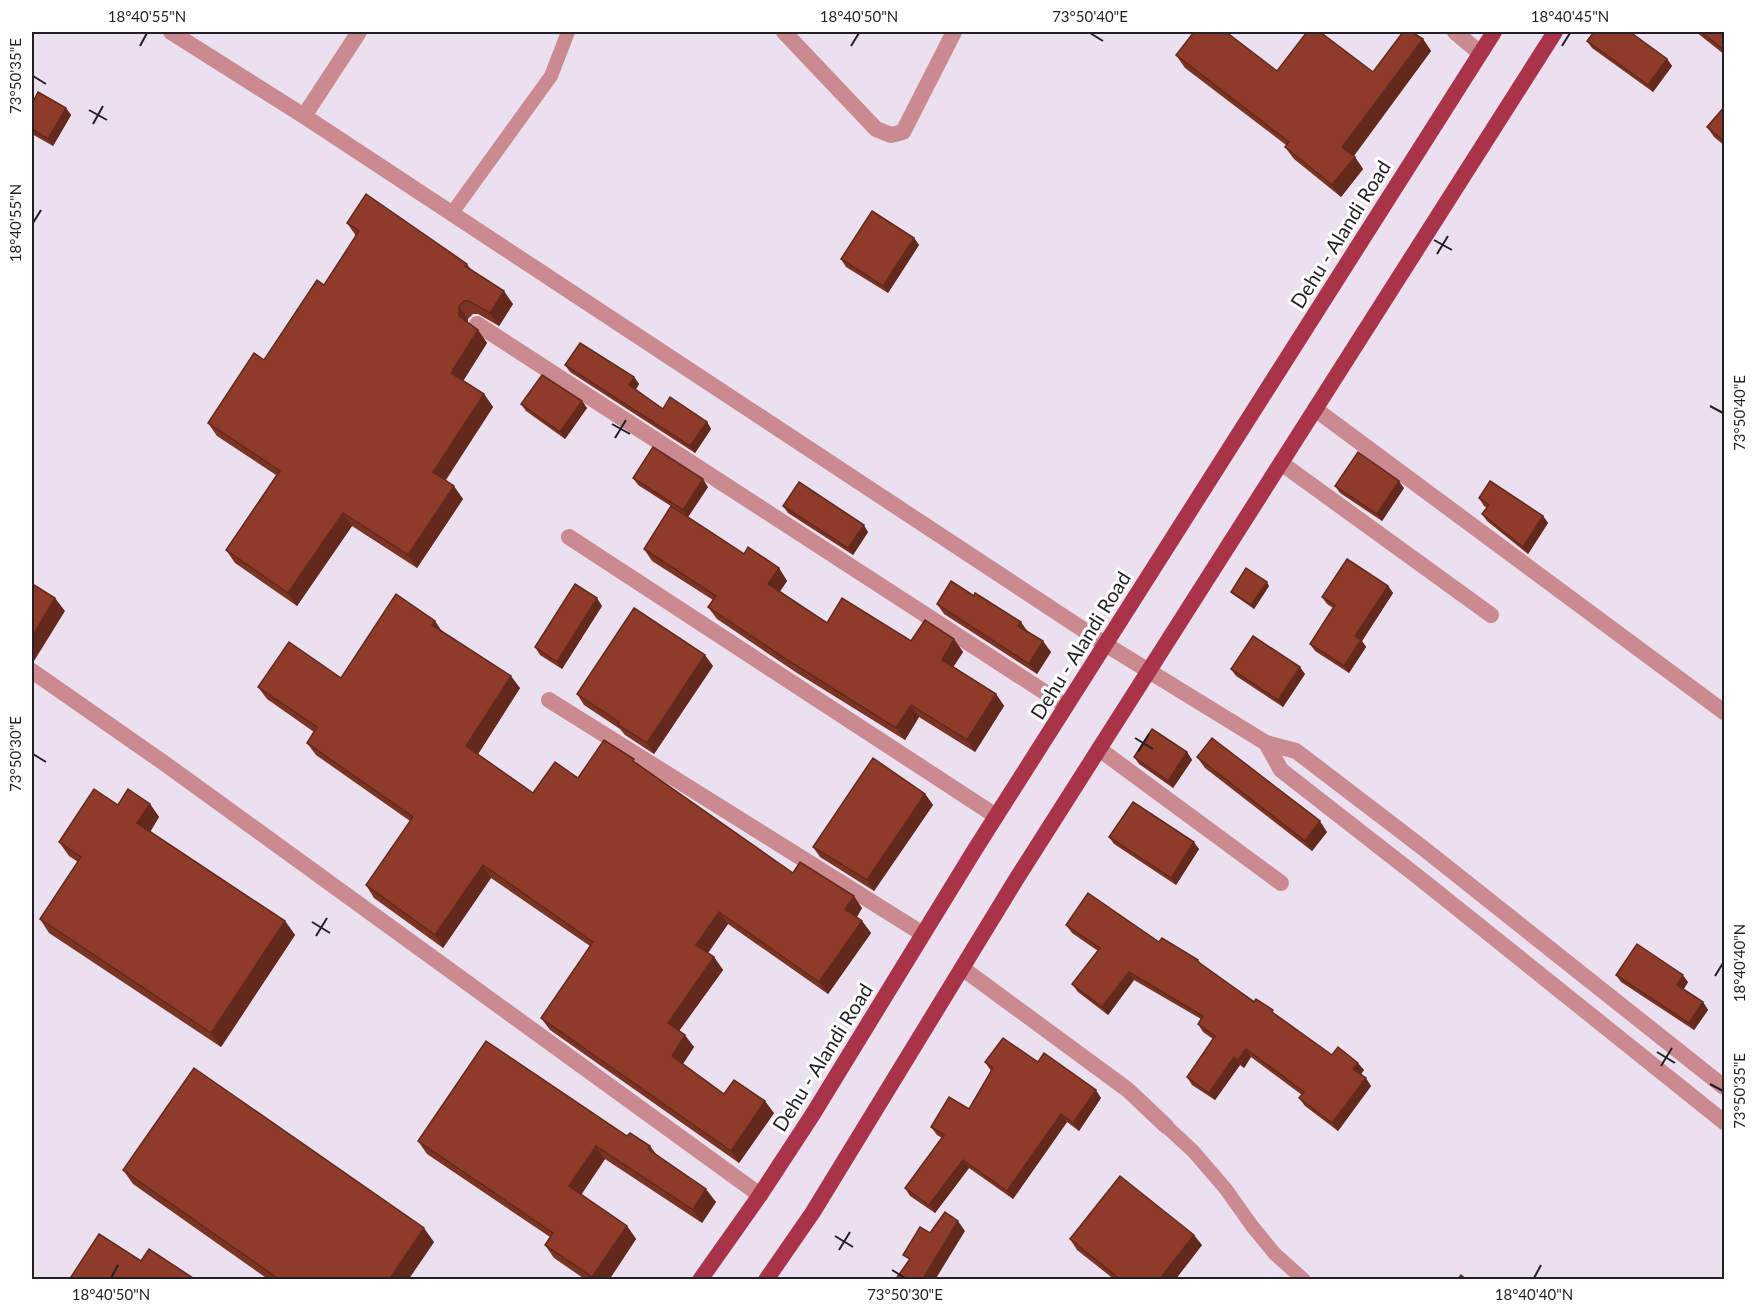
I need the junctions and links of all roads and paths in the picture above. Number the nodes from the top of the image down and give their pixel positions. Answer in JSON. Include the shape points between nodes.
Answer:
{"nodes":[{"id":1,"x":171,"y":32,"type":"edge"},
{"id":2,"x":359,"y":32,"type":"edge"},
{"id":3,"x":568,"y":32,"type":"edge"},
{"id":4,"x":784,"y":32,"type":"edge"},
{"id":5,"x":954,"y":32,"type":"edge"},
{"id":6,"x":1455,"y":32,"type":"edge"},
{"id":7,"x":1494,"y":32,"type":"edge"},
{"id":8,"x":1555,"y":32,"type":"edge"},
{"id":9,"x":1480,"y":53,"type":"junction"},
{"id":10,"x":303,"y":116,"type":"junction"},
{"id":11,"x":452,"y":213,"type":"junction"},
{"id":12,"x":477,"y":324,"type":"edge"},
{"id":13,"x":1315,"y":409,"type":"junction"},
{"id":14,"x":1281,"y":463,"type":"junction"},
{"id":15,"x":569,"y":537,"type":"dead end"},
{"id":16,"x":1491,"y":615,"type":"dead end"},
{"id":17,"x":1105,"y":644,"type":"junction"},
{"id":18,"x":32,"y":671,"type":"edge"},
{"id":19,"x":1149,"y":671,"type":"junction"},
{"id":20,"x":549,"y":700,"type":"dead end"},
{"id":21,"x":1066,"y":706,"type":"junction"},
{"id":22,"x":1725,"y":712,"type":"edge"},
{"id":23,"x":1266,"y":743,"type":"junction"},
{"id":24,"x":1099,"y":749,"type":"junction"},
{"id":25,"x":996,"y":816,"type":"junction"},
{"id":26,"x":1423,"y":848,"type":"junction"},
{"id":27,"x":1408,"y":869,"type":"junction"},
{"id":28,"x":1281,"y":883,"type":"dead end"},
{"id":29,"x":923,"y":934,"type":"junction"},
{"id":30,"x":962,"y":968,"type":"junction"},
{"id":31,"x":1725,"y":1087,"type":"edge"},
{"id":32,"x":1725,"y":1122,"type":"edge"},
{"id":33,"x":1167,"y":1126,"type":"joint"},
{"id":34,"x":760,"y":1195,"type":"junction"},
{"id":35,"x":700,"y":1280,"type":"edge"},
{"id":36,"x":766,"y":1280,"type":"edge"},
{"id":37,"x":1304,"y":1280,"type":"edge"}],
"edges":[{"from":1,"to":10,"type":"street"},
{"from":2,"to":10,"type":"street"},
{"from":3,"to":11,"type":"lane","via":[[551,76]]},
{"from":4,"to":5,"type":"street","via":[[876,129],[891,135],[903,132]]},
{"from":6,"to":9,"type":"street"},
{"from":7,"to":9,"type":"main road","name":"Dehu - Alandi Road"},
{"from":8,"to":13,"type":"main road"},
{"from":9,"to":17,"type":"main road","name":"Dehu - Alandi Road"},
{"from":10,"to":11,"type":"street"},
{"from":11,"to":17,"type":"street"},
{"from":12,"to":21,"type":"street"},
{"from":13,"to":14,"type":"main road"},
{"from":13,"to":22,"type":"street"},
{"from":14,"to":16,"type":"street"},
{"from":14,"to":19,"type":"main road"},
{"from":15,"to":25,"type":"street"},
{"from":17,"to":19,"type":"street"},
{"from":17,"to":21,"type":"main road","name":"Dehu - Alandi Road"},
{"from":18,"to":34,"type":"street"},
{"from":19,"to":23,"type":"street"},
{"from":19,"to":24,"type":"main road"},
{"from":20,"to":29,"type":"street"},
{"from":21,"to":25,"type":"main road","name":"Dehu - Alandi Road"},
{"from":23,"to":26,"type":"street","via":[[1296,751]]},
{"from":23,"to":27,"type":"street","via":[[1281,770]]},
{"from":24,"to":28,"type":"street"},
{"from":24,"to":30,"type":"main road"},
{"from":25,"to":29,"type":"main road","name":"Dehu - Alandi Road"},
{"from":26,"to":27,"type":"street"},
{"from":26,"to":31,"type":"street"},
{"from":27,"to":32,"type":"street"},
{"from":29,"to":34,"type":"main road","name":"Dehu - Alandi Road"},
{"from":30,"to":33,"type":"street","via":[[1128,1090]]},
{"from":30,"to":36,"type":"main road","via":[[813,1212]]},
{"from":33,"to":37,"type":"lane","via":[[1193,1150],[1275,1254]]},
{"from":34,"to":35,"type":"main road","name":"Dehu - Alandi Road"}]}
